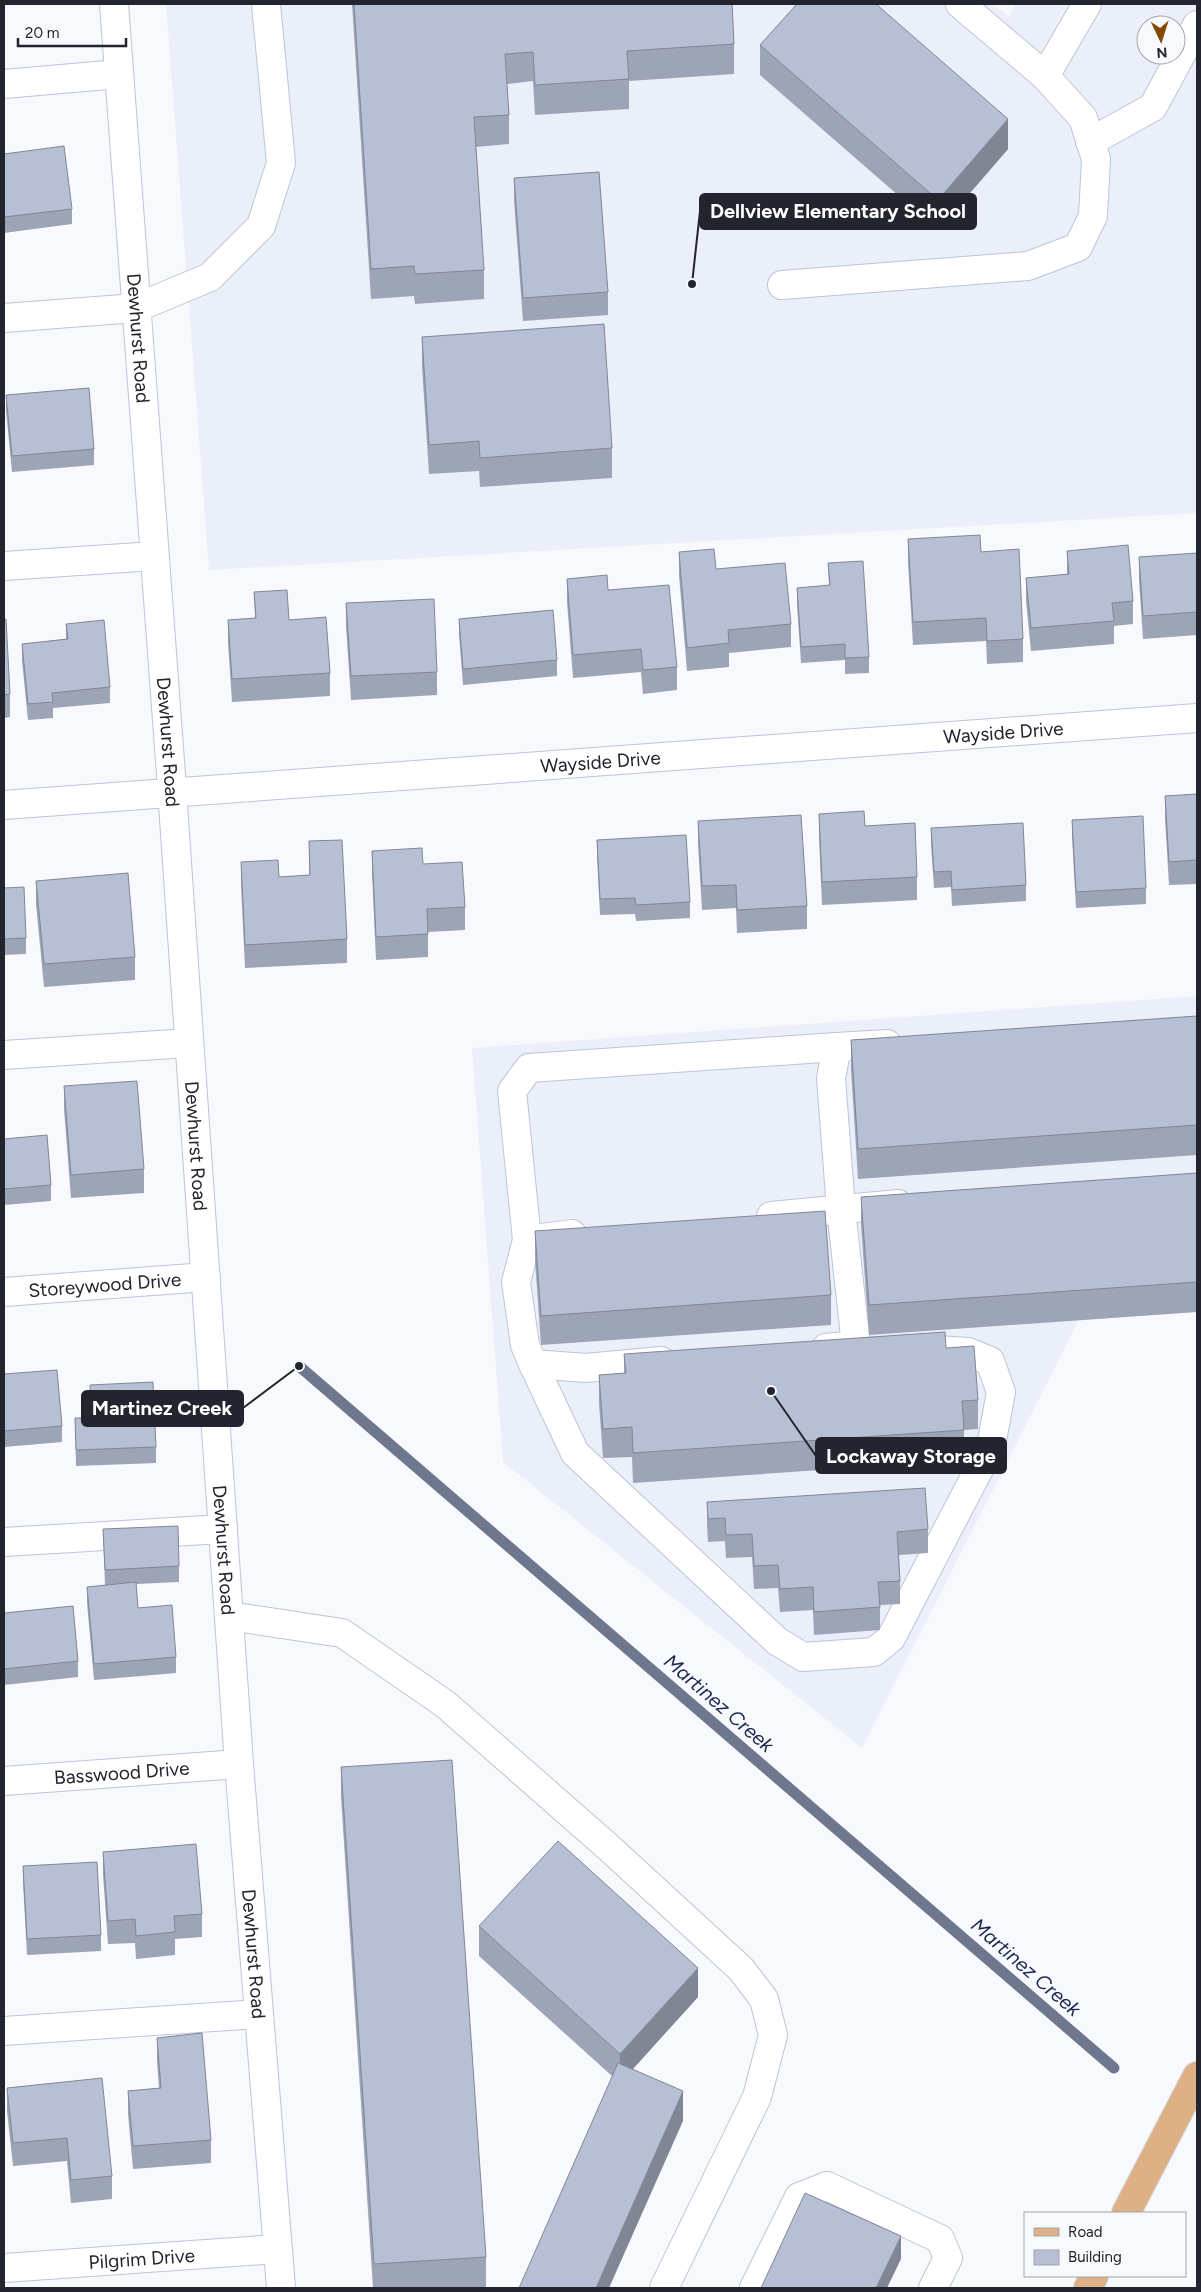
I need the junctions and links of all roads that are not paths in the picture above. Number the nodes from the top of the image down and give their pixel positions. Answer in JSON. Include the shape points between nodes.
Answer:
{"nodes":[{"id":1,"x":114,"y":4,"type":"edge"},
{"id":2,"x":266,"y":4,"type":"edge"},
{"id":3,"x":960,"y":4,"type":"edge"},
{"id":4,"x":1086,"y":4,"type":"edge"},
{"id":5,"x":1197,"y":25,"type":"edge"},
{"id":6,"x":119,"y":74,"type":"junction"},
{"id":7,"x":1045,"y":76,"type":"junction"},
{"id":8,"x":4,"y":84,"type":"edge"},
{"id":9,"x":1090,"y":142,"type":"junction"},
{"id":10,"x":782,"y":284,"type":"dead end"},
{"id":11,"x":136,"y":308,"type":"junction"},
{"id":12,"x":4,"y":318,"type":"edge"},
{"id":13,"x":154,"y":556,"type":"junction"},
{"id":14,"x":4,"y":566,"type":"edge"},
{"id":15,"x":1197,"y":718,"type":"edge"},
{"id":16,"x":172,"y":794,"type":"junction"},
{"id":17,"x":4,"y":805,"type":"edge"},
{"id":18,"x":914,"y":1042,"type":"edge"},
{"id":19,"x":189,"y":1043,"type":"junction"},
{"id":20,"x":837,"y":1047,"type":"junction"},
{"id":21,"x":4,"y":1055,"type":"edge"},
{"id":22,"x":919,"y":1202,"type":"edge"},
{"id":23,"x":841,"y":1208,"type":"junction"},
{"id":24,"x":751,"y":1218,"type":"edge"},
{"id":25,"x":596,"y":1231,"type":"edge"},
{"id":26,"x":527,"y":1240,"type":"junction"},
{"id":27,"x":206,"y":1277,"type":"junction"},
{"id":28,"x":4,"y":1292,"type":"edge"},
{"id":29,"x":915,"y":1348,"type":"edge"},
{"id":30,"x":799,"y":1350,"type":"edge"},
{"id":31,"x":683,"y":1360,"type":"edge"},
{"id":32,"x":533,"y":1364,"type":"junction"},
{"id":33,"x":223,"y":1529,"type":"junction"},
{"id":34,"x":4,"y":1542,"type":"edge"},
{"id":35,"x":229,"y":1616,"type":"junction"},
{"id":36,"x":239,"y":1764,"type":"junction"},
{"id":37,"x":4,"y":1781,"type":"edge"},
{"id":38,"x":259,"y":2014,"type":"junction"},
{"id":39,"x":4,"y":2031,"type":"edge"},
{"id":40,"x":1197,"y":2076,"type":"edge"},
{"id":41,"x":1127,"y":2212,"type":"edge"},
{"id":42,"x":277,"y":2249,"type":"junction"},
{"id":43,"x":4,"y":2268,"type":"edge"},
{"id":44,"x":281,"y":2288,"type":"edge"},
{"id":45,"x":664,"y":2288,"type":"edge"},
{"id":46,"x":754,"y":2288,"type":"edge"},
{"id":47,"x":933,"y":2288,"type":"edge"}],
"edges":[{"from":1,"to":6,"type":"street","name":"Dewhurst Road"},
{"from":2,"to":11,"type":"street","via":[[281,162],[261,226],[210,277]]},
{"from":3,"to":7,"type":"street"},
{"from":4,"to":7,"type":"street"},
{"from":5,"to":9,"type":"street","via":[[1153,107]]},
{"from":6,"to":8,"type":"street"},
{"from":6,"to":11,"type":"street","name":"Dewhurst Road"},
{"from":7,"to":9,"type":"street","via":[[1083,118]]},
{"from":9,"to":10,"type":"street","via":[[1096,159],[1093,216],[1078,247],[1028,266]]},
{"from":11,"to":12,"type":"street"},
{"from":11,"to":13,"type":"street","name":"Dewhurst Road"},
{"from":13,"to":14,"type":"street"},
{"from":13,"to":16,"type":"street","name":"Dewhurst Road"},
{"from":15,"to":16,"type":"street","name":"Wayside Drive"},
{"from":16,"to":17,"type":"street","name":"Wayside Drive"},
{"from":16,"to":19,"type":"street","name":"Dewhurst Road"},
{"from":18,"to":20,"type":"street"},
{"from":19,"to":21,"type":"street"},
{"from":19,"to":27,"type":"street","name":"Dewhurst Road"},
{"from":20,"to":23,"type":"street","via":[[831,1078]]},
{"from":20,"to":26,"type":"street","via":[[529,1068],[512,1091]]},
{"from":22,"to":23,"type":"street"},
{"from":23,"to":24,"type":"street"},
{"from":23,"to":30,"type":"street","via":[[868,1346]]},
{"from":25,"to":26,"type":"street"},
{"from":26,"to":32,"type":"street","via":[[516,1282],[525,1345]]},
{"from":27,"to":28,"type":"street","name":"Storeywood Drive"},
{"from":27,"to":33,"type":"street","name":"Dewhurst Road"},
{"from":29,"to":32,"type":"street","via":[[968,1352],[990,1361],[1002,1392],[991,1446],[891,1638],[874,1652],[803,1657],[777,1641],[575,1453]]},
{"from":31,"to":32,"type":"street","via":[[586,1368]]},
{"from":33,"to":34,"type":"street"},
{"from":33,"to":35,"type":"street","name":"Dewhurst Road"},
{"from":35,"to":36,"type":"street","name":"Dewhurst Road"},
{"from":35,"to":45,"type":"street","via":[[342,1633],[445,1704],[741,1969],[764,1999],[773,2035],[757,2097]]},
{"from":36,"to":37,"type":"street","name":"Basswood Drive"},
{"from":36,"to":38,"type":"street","name":"Dewhurst Road"},
{"from":38,"to":39,"type":"street"},
{"from":38,"to":42,"type":"street","name":"Dewhurst Road"},
{"from":40,"to":41,"type":"main road"},
{"from":42,"to":43,"type":"street","name":"Pilgrim Drive"},
{"from":42,"to":44,"type":"street","name":"Dewhurst Road"},
{"from":46,"to":47,"type":"street","via":[[799,2196],[827,2186],[940,2239],[948,2258]]}]}
